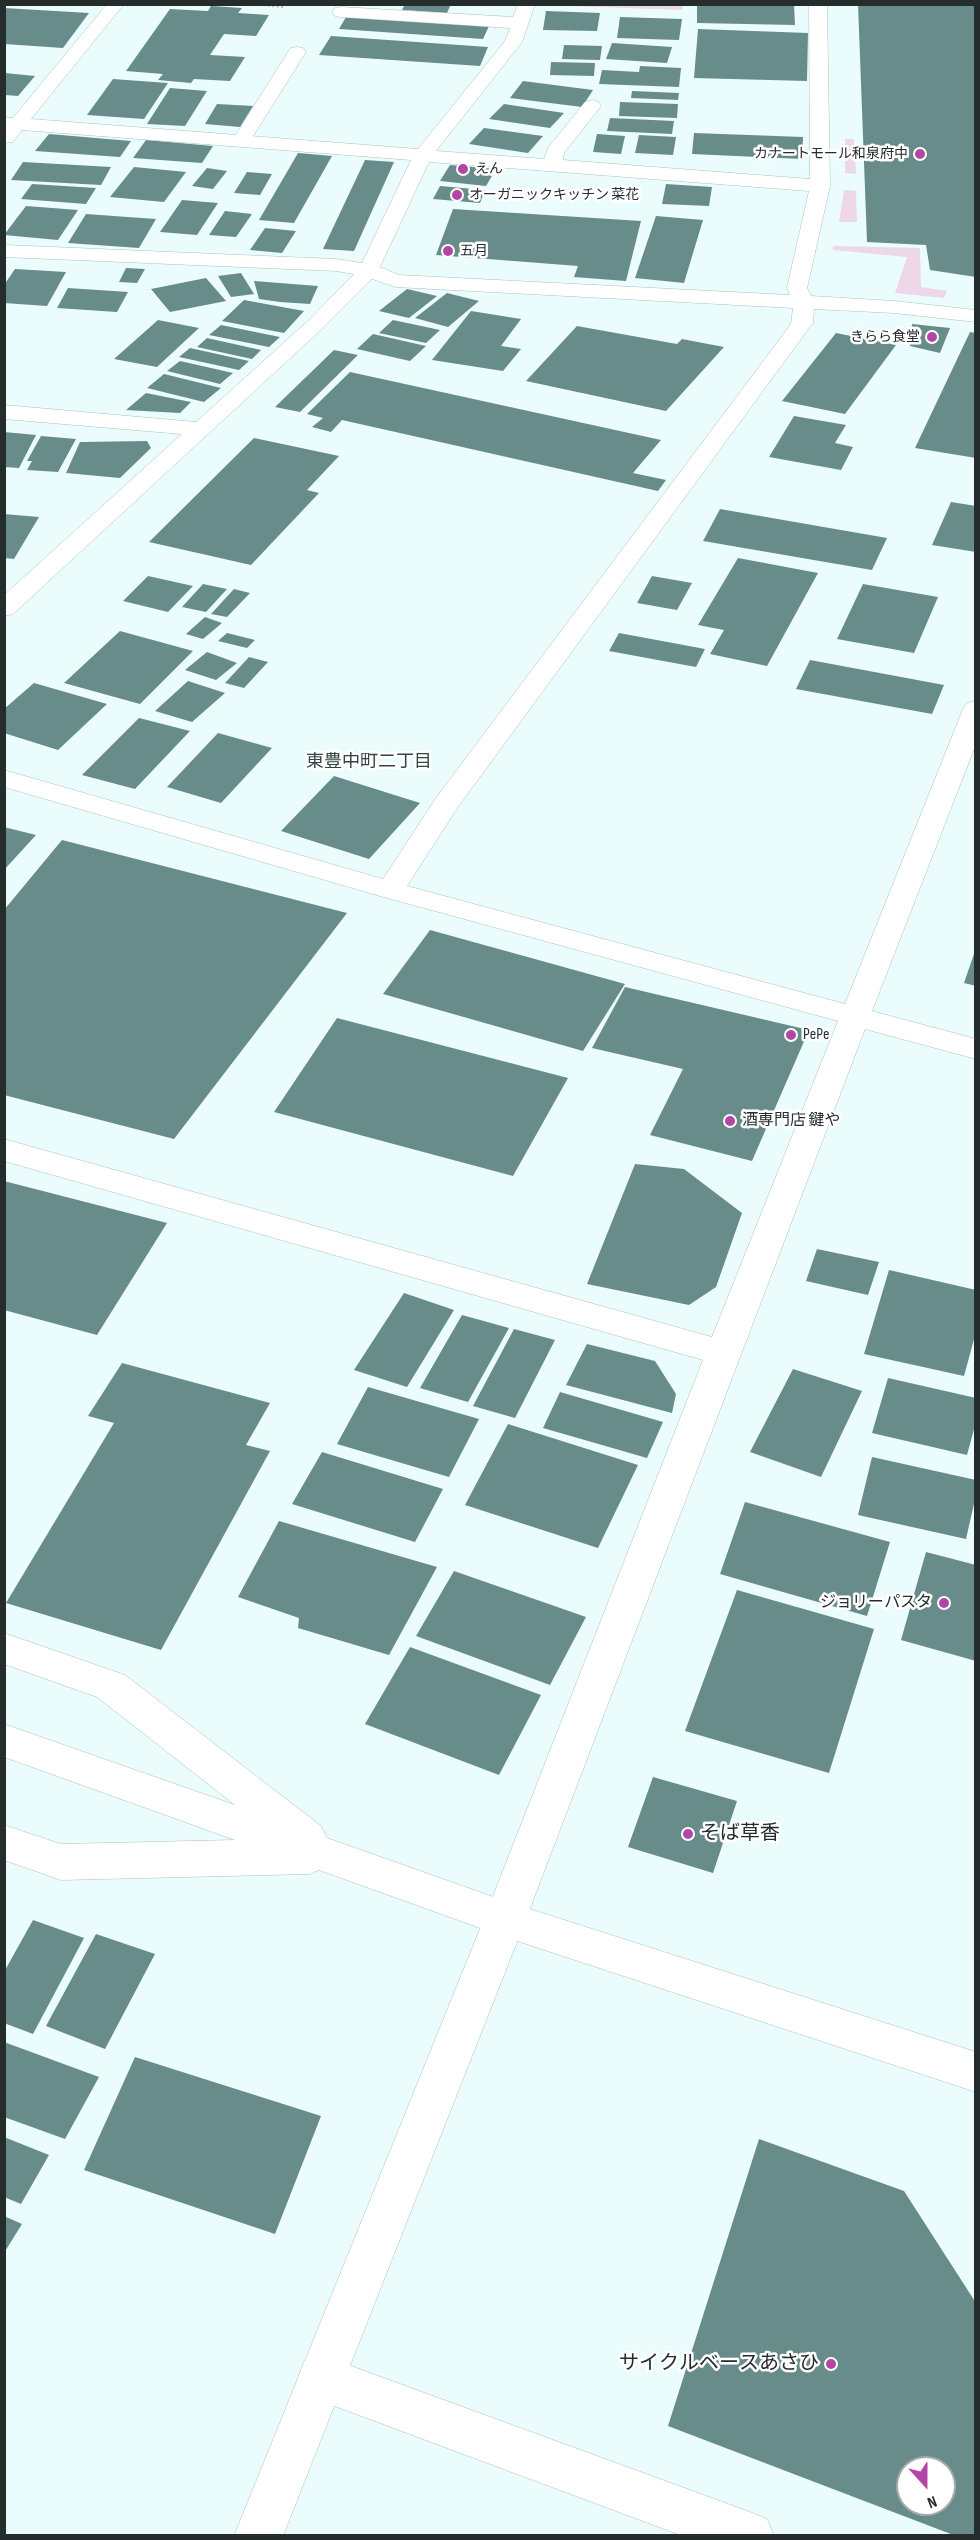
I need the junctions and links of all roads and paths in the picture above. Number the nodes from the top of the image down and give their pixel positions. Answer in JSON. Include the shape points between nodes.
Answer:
{"nodes":[{"id":1,"x":116,"y":4,"type":"edge"},
{"id":2,"x":527,"y":4,"type":"edge"},
{"id":3,"x":818,"y":4,"type":"edge"},
{"id":4,"x":341,"y":12,"type":"dead end"},
{"id":5,"x":520,"y":23,"type":"junction"},
{"id":6,"x":297,"y":52,"type":"dead end"},
{"id":7,"x":591,"y":106,"type":"dead end"},
{"id":8,"x":11,"y":124,"type":"edge"},
{"id":9,"x":4,"y":140,"type":"edge"},
{"id":10,"x":241,"y":141,"type":"junction"},
{"id":11,"x":423,"y":155,"type":"junction"},
{"id":12,"x":554,"y":166,"type":"junction"},
{"id":13,"x":820,"y":186,"type":"junction"},
{"id":14,"x":4,"y":251,"type":"edge"},
{"id":15,"x":369,"y":270,"type":"junction"},
{"id":16,"x":804,"y":304,"type":"junction"},
{"id":17,"x":975,"y":316,"type":"edge"},
{"id":18,"x":4,"y":412,"type":"edge"},
{"id":19,"x":201,"y":429,"type":"junction"},
{"id":20,"x":4,"y":609,"type":"edge"},
{"id":21,"x":975,"y":709,"type":"edge"},
{"id":22,"x":4,"y":778,"type":"edge"},
{"id":23,"x":390,"y":890,"type":"junction"},
{"id":24,"x":855,"y":1018,"type":"junction"},
{"id":25,"x":975,"y":1049,"type":"edge"},
{"id":26,"x":4,"y":1150,"type":"edge"},
{"id":27,"x":723,"y":1353,"type":"junction"},
{"id":28,"x":4,"y":1648,"type":"edge"},
{"id":29,"x":4,"y":1740,"type":"edge"},
{"id":30,"x":4,"y":1842,"type":"edge"},
{"id":31,"x":330,"y":1856,"type":"junction"},
{"id":32,"x":505,"y":1918,"type":"junction"},
{"id":33,"x":975,"y":2072,"type":"edge"},
{"id":34,"x":321,"y":2379,"type":"junction"},
{"id":35,"x":258,"y":2535,"type":"edge"},
{"id":36,"x":750,"y":2535,"type":"edge"}],
"edges":[{"from":1,"to":8,"type":"street"},
{"from":2,"to":5,"type":"street"},
{"from":3,"to":13,"type":"street"},
{"from":4,"to":5,"type":"street"},
{"from":5,"to":11,"type":"street","via":[[513,42]]},
{"from":6,"to":10,"type":"street"},
{"from":7,"to":12,"type":"street","via":[[555,152]]},
{"from":8,"to":9,"type":"street"},
{"from":8,"to":10,"type":"street"},
{"from":10,"to":11,"type":"street"},
{"from":11,"to":12,"type":"street"},
{"from":11,"to":15,"type":"street"},
{"from":12,"to":13,"type":"street"},
{"from":13,"to":16,"type":"street","via":[[797,288]]},
{"from":14,"to":15,"type":"street","via":[[336,265]]},
{"from":15,"to":16,"type":"street","via":[[396,280]]},
{"from":15,"to":19,"type":"street"},
{"from":16,"to":17,"type":"street","via":[[894,307]]},
{"from":16,"to":23,"type":"street","via":[[802,324],[446,804]]},
{"from":18,"to":19,"type":"street"},
{"from":19,"to":20,"type":"street"},
{"from":21,"to":24,"type":"street"},
{"from":22,"to":23,"type":"street"},
{"from":23,"to":24,"type":"street"},
{"from":24,"to":25,"type":"street"},
{"from":24,"to":27,"type":"street"},
{"from":26,"to":27,"type":"street"},
{"from":27,"to":32,"type":"street"},
{"from":28,"to":31,"type":"street","via":[[111,1686]]},
{"from":29,"to":31,"type":"street"},
{"from":30,"to":31,"type":"street","via":[[61,1862]]},
{"from":31,"to":32,"type":"street"},
{"from":32,"to":33,"type":"street"},
{"from":32,"to":34,"type":"street"},
{"from":34,"to":35,"type":"street"},
{"from":34,"to":36,"type":"street"}]}
